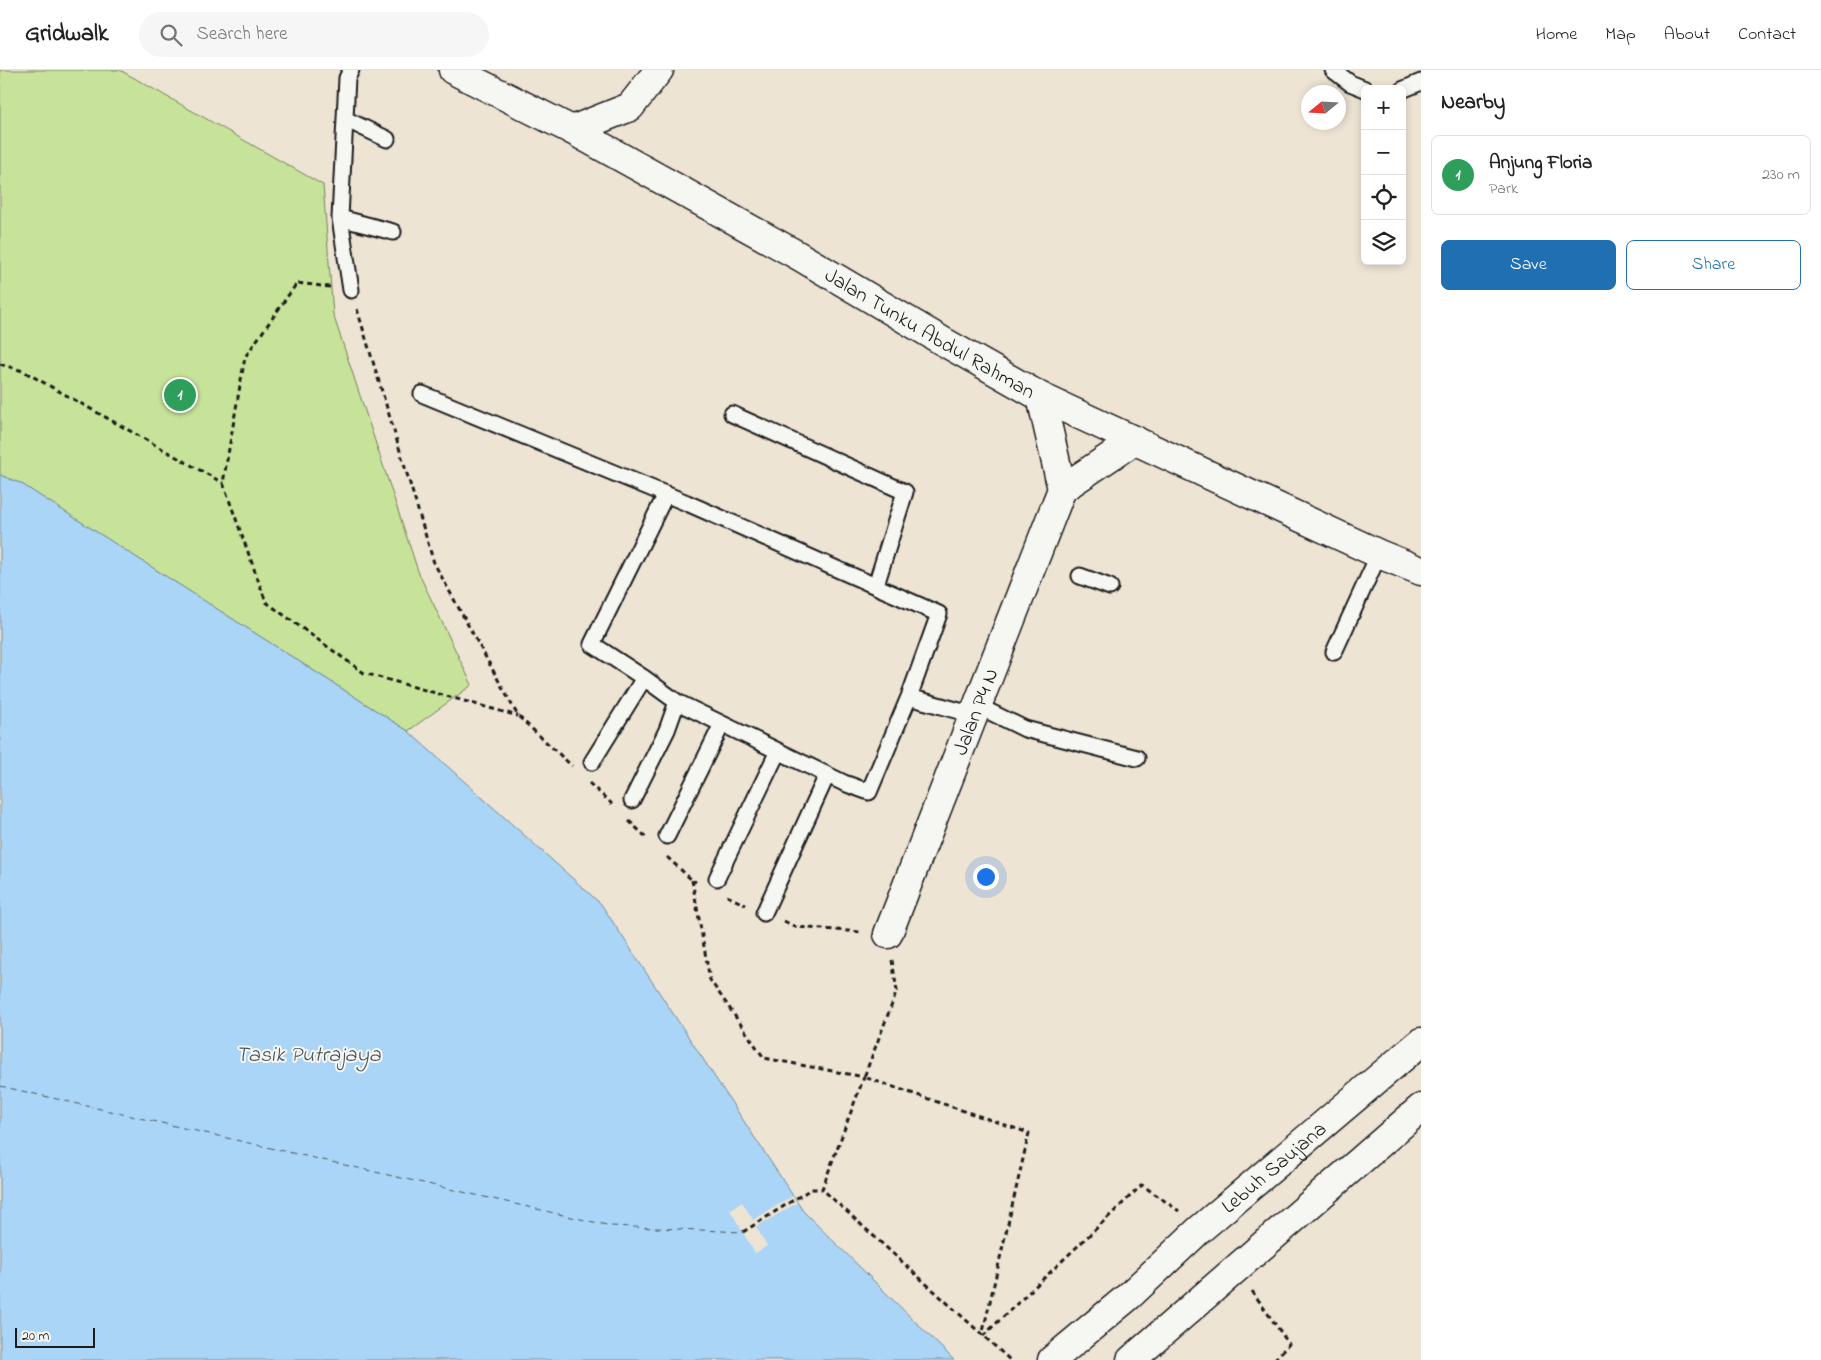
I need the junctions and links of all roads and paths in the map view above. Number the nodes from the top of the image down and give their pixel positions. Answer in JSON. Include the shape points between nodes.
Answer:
{"nodes":[{"id":1,"x":351,"y":70,"type":"edge"},
{"id":2,"x":453,"y":70,"type":"edge"},
{"id":3,"x":659,"y":70,"type":"edge"},
{"id":4,"x":1333,"y":70,"type":"edge"},
{"id":5,"x":1421,"y":82,"type":"edge"},
{"id":6,"x":1361,"y":88,"type":"edge"},
{"id":7,"x":1406,"y":88,"type":"edge"},
{"id":8,"x":345,"y":119,"type":"junction"},
{"id":9,"x":572,"y":130,"type":"junction"},
{"id":10,"x":386,"y":139,"type":"dead end"},
{"id":11,"x":340,"y":218,"type":"junction"},
{"id":12,"x":393,"y":232,"type":"dead end"},
{"id":13,"x":351,"y":290,"type":"junction"},
{"id":14,"x":0,"y":364,"type":"edge"},
{"id":15,"x":422,"y":394,"type":"dead end"},
{"id":16,"x":1041,"y":397,"type":"junction"},
{"id":17,"x":732,"y":414,"type":"dead end"},
{"id":18,"x":1135,"y":440,"type":"junction"},
{"id":19,"x":223,"y":484,"type":"junction"},
{"id":20,"x":1062,"y":489,"type":"junction"},
{"id":21,"x":666,"y":494,"type":"junction"},
{"id":22,"x":1379,"y":554,"type":"junction"},
{"id":23,"x":1421,"y":571,"type":"edge"},
{"id":24,"x":1080,"y":576,"type":"dead end"},
{"id":25,"x":876,"y":586,"type":"junction"},
{"id":26,"x":1110,"y":587,"type":"dead end"},
{"id":27,"x":1334,"y":652,"type":"dead end"},
{"id":28,"x":644,"y":678,"type":"junction"},
{"id":29,"x":909,"y":697,"type":"junction"},
{"id":30,"x":677,"y":702,"type":"junction"},
{"id":31,"x":976,"y":711,"type":"junction"},
{"id":32,"x":518,"y":716,"type":"junction"},
{"id":33,"x":722,"y":724,"type":"junction"},
{"id":34,"x":778,"y":751,"type":"junction"},
{"id":35,"x":1137,"y":758,"type":"dead end"},
{"id":36,"x":592,"y":762,"type":"dead end"},
{"id":37,"x":576,"y":771,"type":"dead end"},
{"id":38,"x":827,"y":775,"type":"junction"},
{"id":39,"x":583,"y":777,"type":"dead end"},
{"id":40,"x":632,"y":800,"type":"dead end"},
{"id":41,"x":612,"y":805,"type":"dead end"},
{"id":42,"x":627,"y":818,"type":"dead end"},
{"id":43,"x":667,"y":836,"type":"dead end"},
{"id":44,"x":649,"y":839,"type":"dead end"},
{"id":45,"x":663,"y":853,"type":"dead end"},
{"id":46,"x":717,"y":878,"type":"dead end"},
{"id":47,"x":692,"y":880,"type":"junction"},
{"id":48,"x":701,"y":884,"type":"dead end"},
{"id":49,"x":727,"y":896,"type":"dead end"},
{"id":50,"x":758,"y":910,"type":"joint"},
{"id":51,"x":778,"y":919,"type":"dead end"},
{"id":52,"x":888,"y":934,"type":"junction"},
{"id":53,"x":1421,"y":1042,"type":"edge"},
{"id":54,"x":864,"y":1077,"type":"junction"},
{"id":55,"x":1421,"y":1108,"type":"edge"},
{"id":56,"x":822,"y":1189,"type":"junction"},
{"id":57,"x":1199,"y":1230,"type":"junction"},
{"id":58,"x":743,"y":1232,"type":"dead end"},
{"id":59,"x":1236,"y":1267,"type":"junction"},
{"id":60,"x":982,"y":1336,"type":"junction"},
{"id":61,"x":1010,"y":1360,"type":"edge"},
{"id":62,"x":1052,"y":1360,"type":"edge"},
{"id":63,"x":1131,"y":1360,"type":"edge"},
{"id":64,"x":1274,"y":1360,"type":"edge"}],
"edges":[{"from":1,"to":8,"type":"lane","via":[[347,78]]},
{"from":2,"to":9,"type":"street","name":"Jalan Tunku Abdul Rahman"},
{"from":3,"to":9,"type":"street","via":[[630,107]]},
{"from":4,"to":6,"type":"lane","via":[[1350,84]]},
{"from":5,"to":7,"type":"lane"},
{"from":8,"to":10,"type":"lane"},
{"from":8,"to":11,"type":"lane"},
{"from":9,"to":16,"type":"street","name":"Jalan Tunku Abdul Rahman","via":[[799,256]]},
{"from":11,"to":12,"type":"lane"},
{"from":11,"to":13,"type":"lane"},
{"from":13,"to":19,"type":"path","via":[[296,283],[245,357]]},
{"from":13,"to":32,"type":"path","via":[[434,563]]},
{"from":14,"to":19,"type":"path","via":[[23,371]]},
{"from":15,"to":21,"type":"lane"},
{"from":16,"to":18,"type":"street","name":"Jalan Tunku Abdul Rahman"},
{"from":16,"to":20,"type":"street"},
{"from":17,"to":25,"type":"lane","via":[[905,492]]},
{"from":18,"to":20,"type":"street"},
{"from":18,"to":22,"type":"street","name":"Jalan Tunku Abdul Rahman"},
{"from":19,"to":32,"type":"path","via":[[266,602],[364,673]]},
{"from":20,"to":31,"type":"street","name":"Jalan P4 N"},
{"from":21,"to":25,"type":"lane"},
{"from":21,"to":28,"type":"lane","via":[[592,644]]},
{"from":22,"to":23,"type":"street","name":"Jalan Tunku Abdul Rahman"},
{"from":22,"to":27,"type":"lane"},
{"from":24,"to":26,"type":"lane"},
{"from":25,"to":29,"type":"lane","via":[[939,614]]},
{"from":28,"to":30,"type":"lane"},
{"from":28,"to":36,"type":"lane"},
{"from":29,"to":31,"type":"lane"},
{"from":29,"to":38,"type":"lane","via":[[869,792]]},
{"from":30,"to":33,"type":"lane"},
{"from":30,"to":40,"type":"lane"},
{"from":31,"to":35,"type":"lane","via":[[1026,729]]},
{"from":31,"to":52,"type":"street","name":"Jalan P4 N"},
{"from":32,"to":37,"type":"path"},
{"from":33,"to":34,"type":"lane"},
{"from":33,"to":43,"type":"lane"},
{"from":34,"to":38,"type":"lane"},
{"from":34,"to":46,"type":"lane"},
{"from":38,"to":50,"type":"lane"},
{"from":39,"to":41,"type":"path"},
{"from":42,"to":44,"type":"path"},
{"from":45,"to":47,"type":"path"},
{"from":47,"to":48,"type":"path"},
{"from":47,"to":54,"type":"path","via":[[710,980],[764,1058]]},
{"from":49,"to":50,"type":"path"},
{"from":51,"to":52,"type":"path","via":[[796,927]]},
{"from":52,"to":54,"type":"path","via":[[897,991]]},
{"from":53,"to":57,"type":"street","name":"Lebuh Saujana"},
{"from":54,"to":56,"type":"path"},
{"from":54,"to":60,"type":"path","via":[[1029,1133]]},
{"from":55,"to":59,"type":"street"},
{"from":56,"to":58,"type":"path","via":[[811,1190]]},
{"from":56,"to":60,"type":"path"},
{"from":57,"to":60,"type":"path","via":[[1142,1185]]},
{"from":57,"to":62,"type":"street","name":"Lebuh Saujana","via":[[1130,1296]]},
{"from":59,"to":63,"type":"street"},
{"from":59,"to":64,"type":"path","via":[[1288,1344]]},
{"from":60,"to":61,"type":"path"}]}
